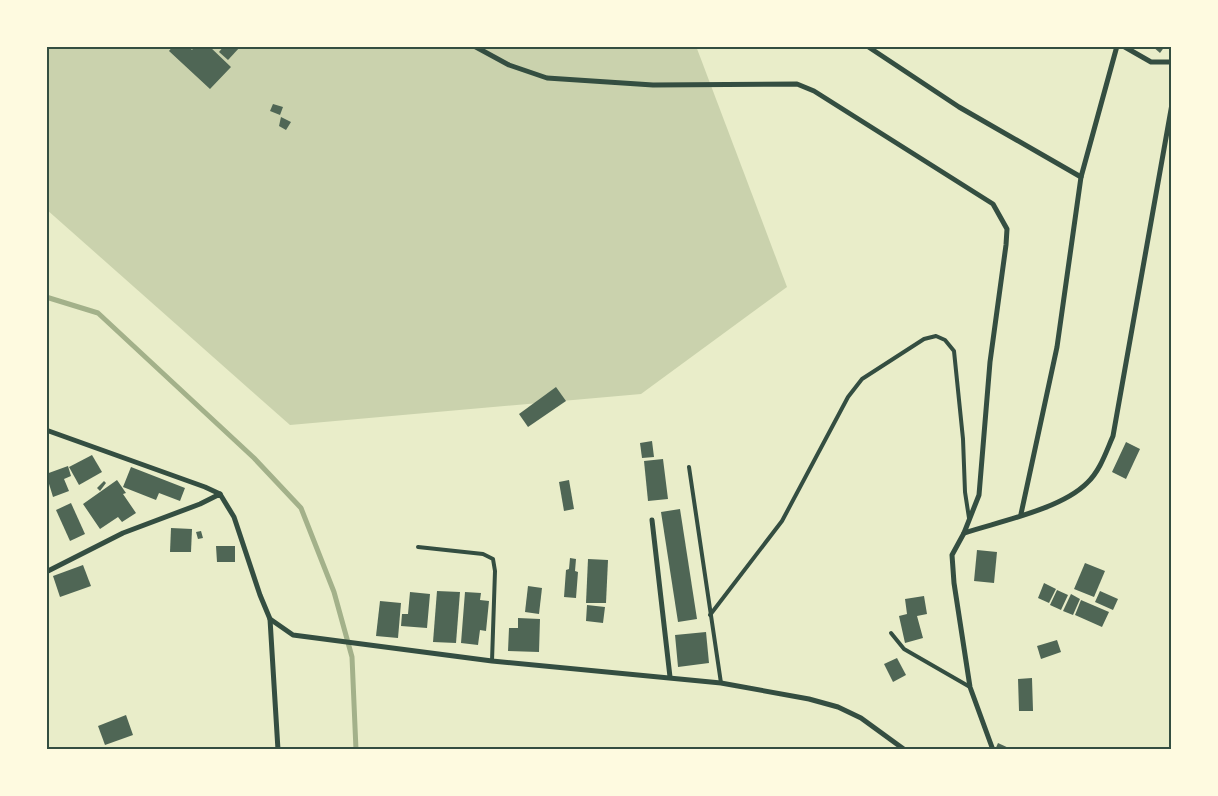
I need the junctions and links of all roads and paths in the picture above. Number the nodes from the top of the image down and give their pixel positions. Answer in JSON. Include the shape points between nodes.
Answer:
{"nodes":[{"id":1,"x":474,"y":46,"type":"edge"},
{"id":2,"x":867,"y":46,"type":"edge"},
{"id":3,"x":1117,"y":46,"type":"edge"},
{"id":4,"x":1123,"y":46,"type":"edge"},
{"id":5,"x":1172,"y":62,"type":"edge"},
{"id":6,"x":1172,"y":104,"type":"edge"},
{"id":7,"x":1081,"y":177,"type":"junction"},
{"id":8,"x":46,"y":430,"type":"edge"},
{"id":9,"x":688,"y":467,"type":"dead end"},
{"id":10,"x":220,"y":494,"type":"junction"},
{"id":11,"x":1022,"y":514,"type":"junction"},
{"id":12,"x":969,"y":519,"type":"junction"},
{"id":13,"x":652,"y":520,"type":"dead end"},
{"id":14,"x":964,"y":533,"type":"junction"},
{"id":15,"x":418,"y":547,"type":"dead end"},
{"id":16,"x":46,"y":572,"type":"edge"},
{"id":17,"x":710,"y":615,"type":"junction"},
{"id":18,"x":270,"y":619,"type":"junction"},
{"id":19,"x":891,"y":633,"type":"dead end"},
{"id":20,"x":492,"y":661,"type":"junction"},
{"id":21,"x":670,"y":677,"type":"junction"},
{"id":22,"x":721,"y":682,"type":"junction"},
{"id":23,"x":970,"y":687,"type":"junction"},
{"id":24,"x":278,"y":750,"type":"edge"},
{"id":25,"x":905,"y":750,"type":"edge"},
{"id":26,"x":993,"y":750,"type":"edge"}],
"edges":[{"from":1,"to":12,"type":"street","via":[[509,65],[547,78],[653,86],[797,84],[814,90],[993,204],[1007,229],[1006,245],[990,362],[979,494]]},
{"from":2,"to":7,"type":"street","via":[[959,107]]},
{"from":3,"to":7,"type":"street"},
{"from":4,"to":5,"type":"street","via":[[1151,62]]},
{"from":6,"to":11,"type":"street","via":[[1113,436],[1089,482],[1068,499]]},
{"from":7,"to":11,"type":"street","via":[[1057,347]]},
{"from":8,"to":10,"type":"street"},
{"from":9,"to":17,"type":"lane"},
{"from":10,"to":16,"type":"street","via":[[123,533]]},
{"from":10,"to":18,"type":"street","via":[[234,517]]},
{"from":11,"to":14,"type":"street"},
{"from":12,"to":14,"type":"street"},
{"from":12,"to":17,"type":"lane","via":[[954,351],[945,340],[936,336],[924,339],[862,379],[848,397],[782,522]]},
{"from":13,"to":21,"type":"street"},
{"from":14,"to":23,"type":"street","via":[[952,555]]},
{"from":15,"to":20,"type":"lane","via":[[483,554],[493,559],[496,571]]},
{"from":17,"to":22,"type":"lane"},
{"from":18,"to":20,"type":"street","via":[[293,636]]},
{"from":18,"to":24,"type":"street"},
{"from":19,"to":23,"type":"lane","via":[[904,649]]},
{"from":20,"to":21,"type":"street"},
{"from":21,"to":22,"type":"street"},
{"from":22,"to":25,"type":"street","via":[[809,698],[838,707],[861,718]]},
{"from":23,"to":26,"type":"street"}]}
